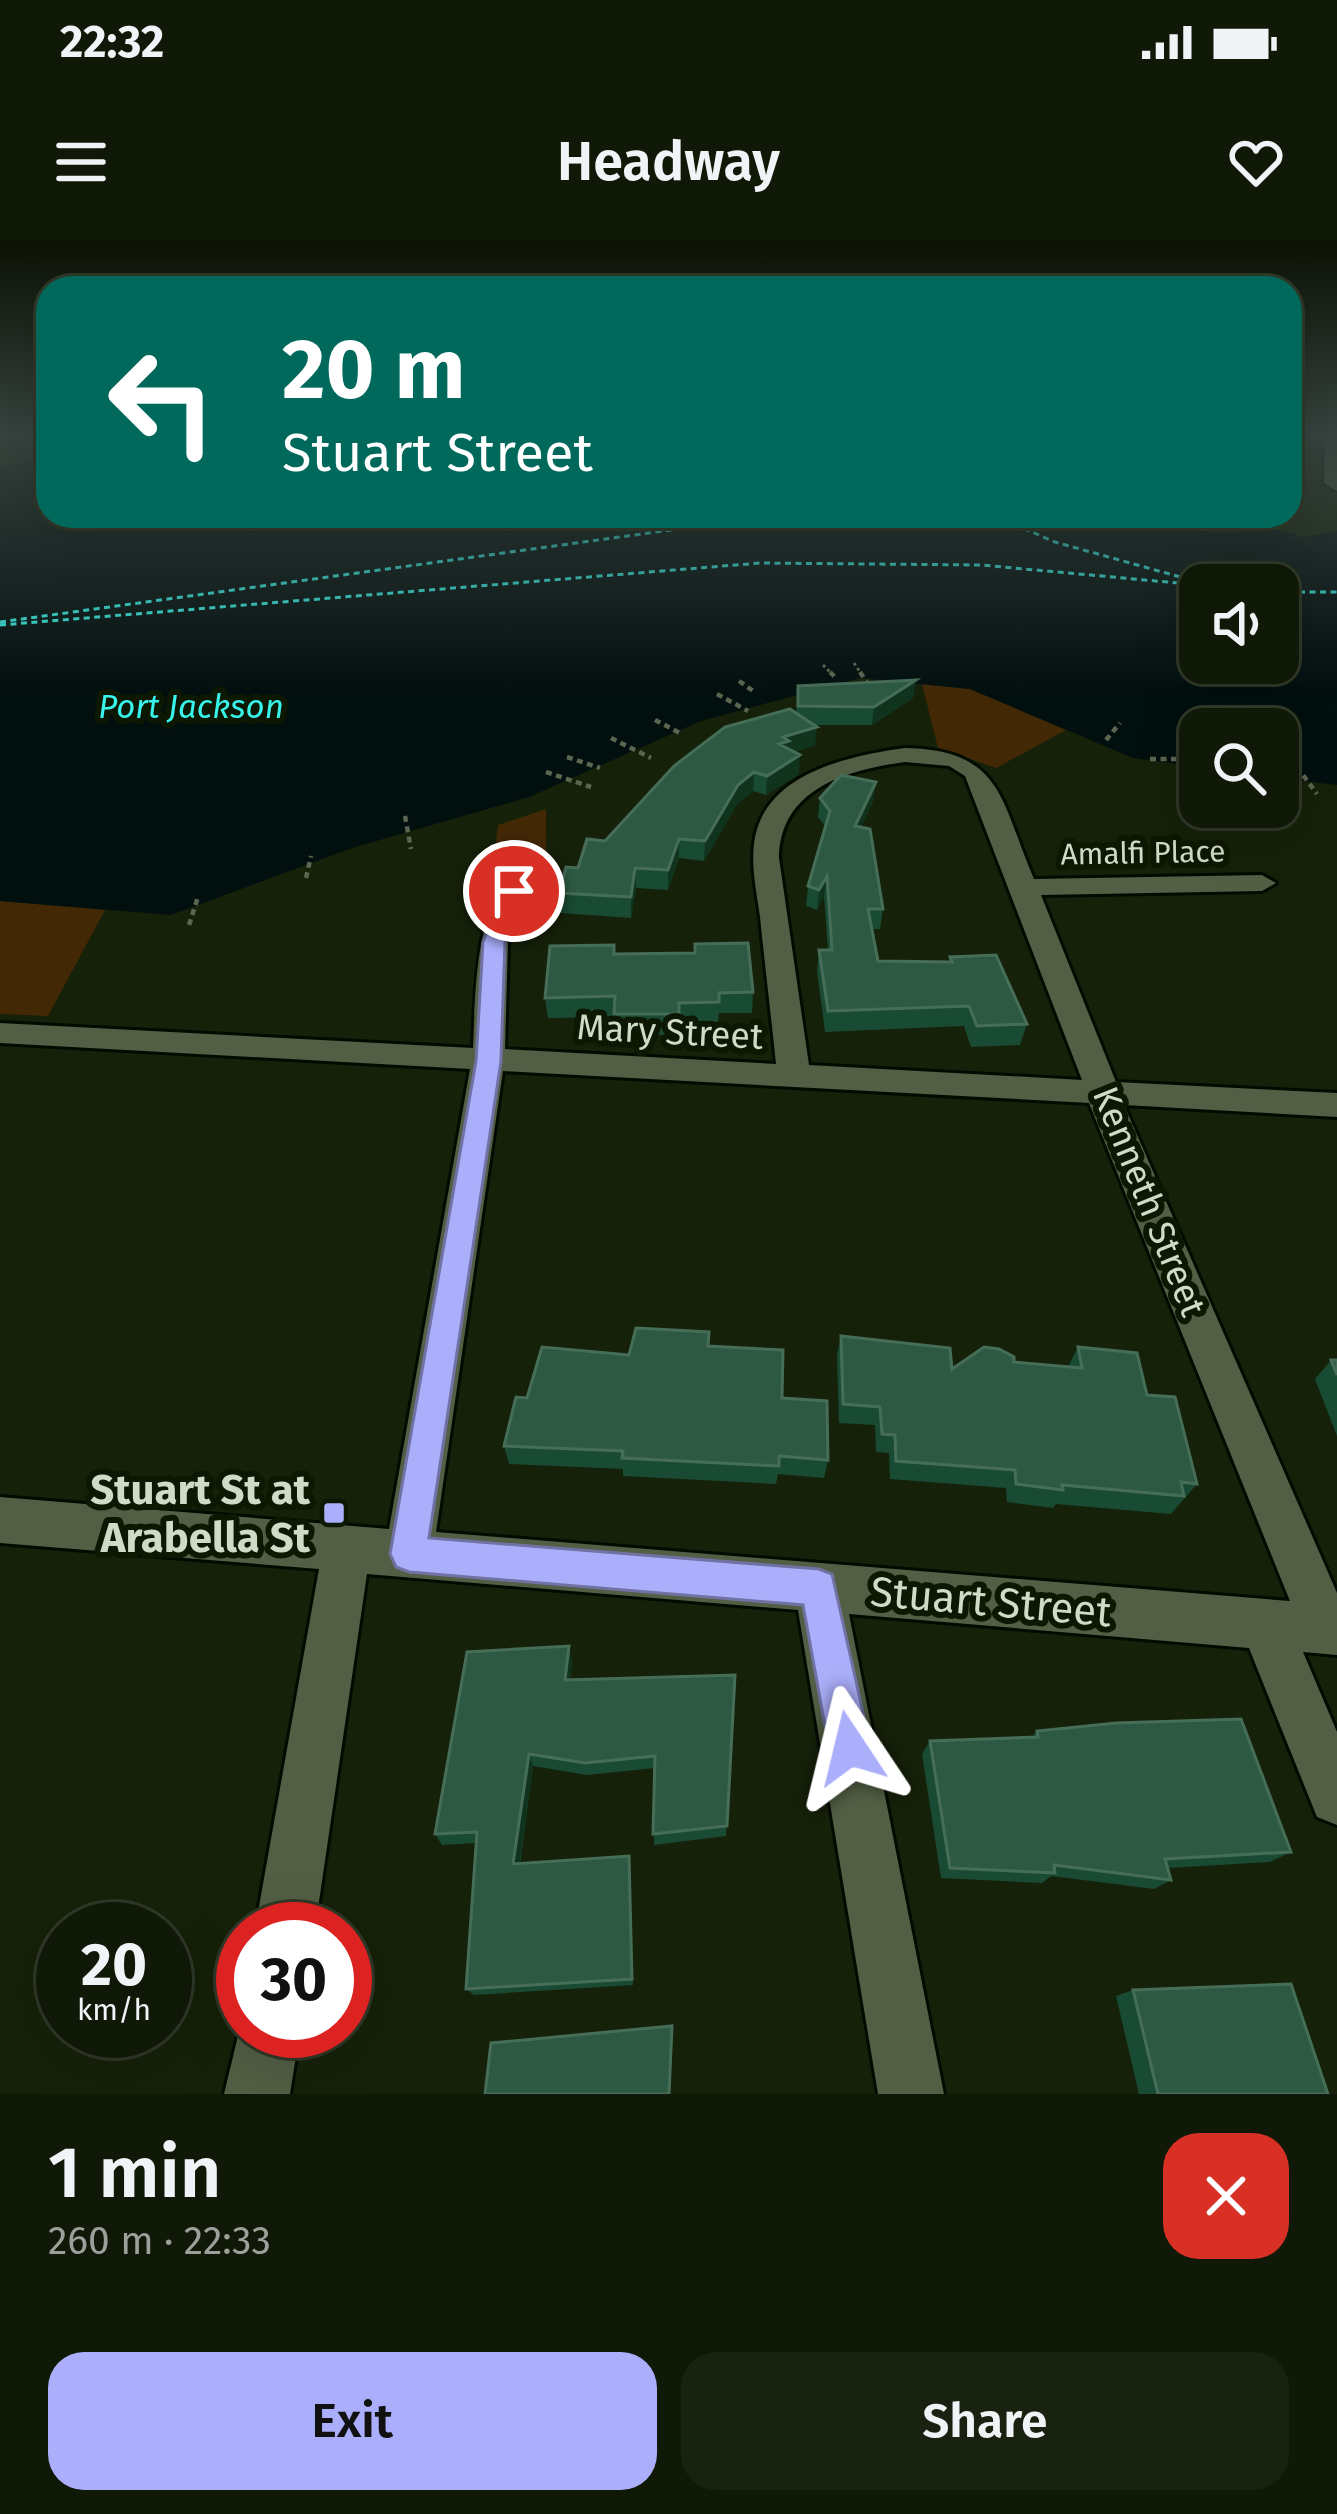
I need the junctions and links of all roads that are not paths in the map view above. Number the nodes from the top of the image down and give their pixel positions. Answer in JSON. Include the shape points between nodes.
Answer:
{"nodes":[{"id":1,"x":1262,"y":883,"type":"dead end"},
{"id":2,"x":1024,"y":886,"type":"junction"},
{"id":3,"x":514,"y":891,"type":"dead end"},
{"id":4,"x":0,"y":1033,"type":"edge"},
{"id":5,"x":488,"y":1061,"type":"junction"},
{"id":6,"x":794,"y":1076,"type":"junction"},
{"id":7,"x":1104,"y":1092,"type":"junction"},
{"id":8,"x":1337,"y":1105,"type":"edge"},
{"id":9,"x":0,"y":1520,"type":"edge"},
{"id":10,"x":347,"y":1548,"type":"junction"},
{"id":11,"x":409,"y":1554,"type":"junction"},
{"id":12,"x":819,"y":1587,"type":"junction"},
{"id":13,"x":1264,"y":1624,"type":"junction"},
{"id":14,"x":1332,"y":1629,"type":"edge"},
{"id":15,"x":1337,"y":1797,"type":"edge"},
{"id":16,"x":289,"y":1902,"type":"edge"},
{"id":17,"x":263,"y":2058,"type":"edge"},
{"id":18,"x":257,"y":2094,"type":"edge"},
{"id":19,"x":911,"y":2094,"type":"edge"}],
"edges":[{"from":1,"to":2,"type":"street","name":"Amalfi Place"},
{"from":2,"to":6,"type":"street","name":"Kenneth Street","via":[[966,764],[933,754],[849,766],[793,794],[768,827],[766,858]]},
{"from":2,"to":7,"type":"street","name":"Kenneth Street"},
{"from":3,"to":5,"type":"street","via":[[494,942]]},
{"from":4,"to":5,"type":"street","name":"Mary Street"},
{"from":5,"to":6,"type":"street","name":"Mary Street"},
{"from":5,"to":11,"type":"street"},
{"from":6,"to":7,"type":"street","name":"Mary Street"},
{"from":7,"to":8,"type":"street","name":"Mary Street"},
{"from":7,"to":14,"type":"street","name":"Kenneth Street"},
{"from":9,"to":10,"type":"street","name":"Stuart Street"},
{"from":10,"to":11,"type":"street","name":"Stuart Street"},
{"from":10,"to":16,"type":"street"},
{"from":11,"to":12,"type":"street","name":"Stuart Street"},
{"from":12,"to":13,"type":"street","name":"Stuart Street"},
{"from":12,"to":19,"type":"street"},
{"from":13,"to":14,"type":"street","name":"Stuart Street"},
{"from":13,"to":15,"type":"street"},
{"from":17,"to":18,"type":"street"}]}
